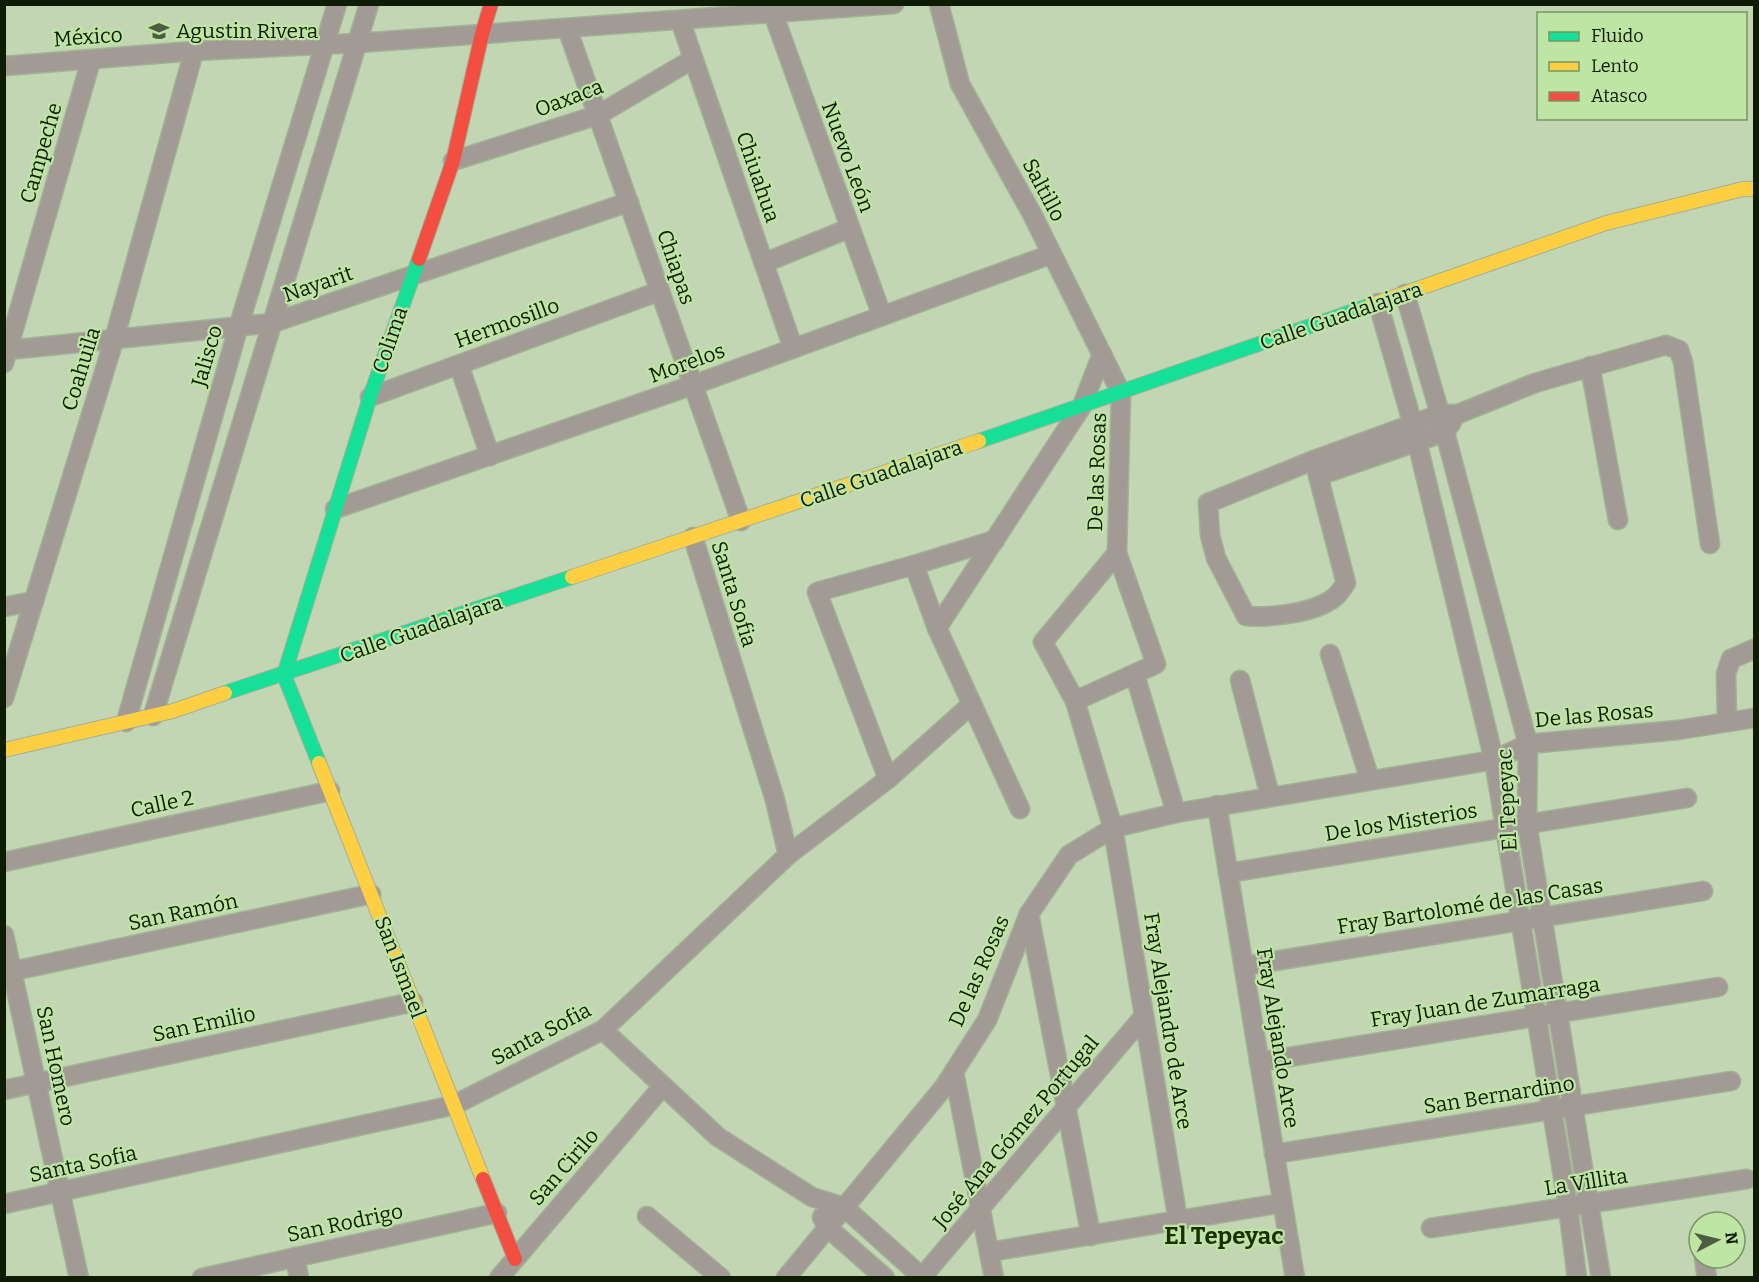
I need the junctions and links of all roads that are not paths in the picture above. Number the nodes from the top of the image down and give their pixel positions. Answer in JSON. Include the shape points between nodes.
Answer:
{"nodes":[{"id":1,"x":338,"y":4,"type":"edge"},
{"id":2,"x":369,"y":4,"type":"edge"},
{"id":3,"x":491,"y":4,"type":"edge"},
{"id":4,"x":894,"y":4,"type":"edge"},
{"id":5,"x":939,"y":4,"type":"edge"},
{"id":6,"x":801,"y":8,"type":"edge"},
{"id":7,"x":773,"y":13,"type":"junction"},
{"id":8,"x":680,"y":20,"type":"junction"},
{"id":9,"x":567,"y":28,"type":"junction"},
{"id":10,"x":482,"y":34,"type":"junction"},
{"id":11,"x":358,"y":43,"type":"junction"},
{"id":12,"x":326,"y":44,"type":"junction"},
{"id":13,"x":194,"y":51,"type":"junction"},
{"id":14,"x":693,"y":59,"type":"junction"},
{"id":15,"x":92,"y":60,"type":"junction"},
{"id":16,"x":4,"y":66,"type":"edge"},
{"id":17,"x":598,"y":115,"type":"junction"},
{"id":18,"x":453,"y":161,"type":"junction"},
{"id":19,"x":1755,"y":189,"type":"edge"},
{"id":20,"x":629,"y":202,"type":"junction"},
{"id":21,"x":850,"y":228,"type":"junction"},
{"id":22,"x":1052,"y":254,"type":"junction"},
{"id":23,"x":764,"y":263,"type":"junction"},
{"id":24,"x":411,"y":276,"type":"junction"},
{"id":25,"x":660,"y":291,"type":"junction"},
{"id":26,"x":1405,"y":294,"type":"junction"},
{"id":27,"x":1378,"y":303,"type":"junction"},
{"id":28,"x":882,"y":316,"type":"junction"},
{"id":29,"x":272,"y":323,"type":"junction"},
{"id":30,"x":239,"y":325,"type":"junction"},
{"id":31,"x":114,"y":340,"type":"junction"},
{"id":32,"x":794,"y":348,"type":"junction"},
{"id":33,"x":1102,"y":354,"type":"junction"},
{"id":34,"x":6,"y":357,"type":"edge"},
{"id":35,"x":459,"y":365,"type":"junction"},
{"id":36,"x":1590,"y":366,"type":"junction"},
{"id":37,"x":693,"y":385,"type":"junction"},
{"id":38,"x":1122,"y":393,"type":"junction"},
{"id":39,"x":370,"y":398,"type":"junction"},
{"id":40,"x":1082,"y":406,"type":"junction"},
{"id":41,"x":1448,"y":420,"type":"junction"},
{"id":42,"x":1415,"y":433,"type":"junction"},
{"id":43,"x":489,"y":456,"type":"junction"},
{"id":44,"x":1316,"y":468,"type":"junction"},
{"id":45,"x":335,"y":509,"type":"junction"},
{"id":46,"x":1618,"y":520,"type":"dead end"},
{"id":47,"x":741,"y":521,"type":"junction"},
{"id":48,"x":693,"y":537,"type":"junction"},
{"id":49,"x":995,"y":540,"type":"junction"},
{"id":50,"x":1710,"y":544,"type":"dead end"},
{"id":51,"x":1117,"y":553,"type":"junction"},
{"id":52,"x":914,"y":565,"type":"junction"},
{"id":53,"x":34,"y":602,"type":"junction"},
{"id":54,"x":4,"y":607,"type":"edge"},
{"id":55,"x":937,"y":628,"type":"junction"},
{"id":56,"x":1755,"y":649,"type":"edge"},
{"id":57,"x":1330,"y":654,"type":"dead end"},
{"id":58,"x":284,"y":675,"type":"junction"},
{"id":59,"x":1135,"y":675,"type":"junction"},
{"id":60,"x":1240,"y":680,"type":"dead end"},
{"id":61,"x":4,"y":698,"type":"edge"},
{"id":62,"x":1075,"y":701,"type":"junction"},
{"id":63,"x":972,"y":704,"type":"junction"},
{"id":64,"x":153,"y":716,"type":"junction"},
{"id":65,"x":1755,"y":718,"type":"edge"},
{"id":66,"x":126,"y":722,"type":"junction"},
{"id":67,"x":1727,"y":722,"type":"junction"},
{"id":68,"x":1528,"y":744,"type":"junction"},
{"id":69,"x":4,"y":750,"type":"edge"},
{"id":70,"x":1494,"y":760,"type":"junction"},
{"id":71,"x":888,"y":779,"type":"junction"},
{"id":72,"x":1370,"y":780,"type":"junction"},
{"id":73,"x":330,"y":790,"type":"junction"},
{"id":74,"x":1270,"y":796,"type":"junction"},
{"id":75,"x":1688,"y":798,"type":"dead end"},
{"id":76,"x":1217,"y":805,"type":"junction"},
{"id":77,"x":1020,"y":809,"type":"dead end"},
{"id":78,"x":1176,"y":813,"type":"junction"},
{"id":79,"x":1527,"y":824,"type":"junction"},
{"id":80,"x":1113,"y":828,"type":"junction"},
{"id":81,"x":1506,"y":828,"type":"junction"},
{"id":82,"x":788,"y":855,"type":"junction"},
{"id":83,"x":4,"y":862,"type":"edge"},
{"id":84,"x":1228,"y":873,"type":"junction"},
{"id":85,"x":1703,"y":891,"type":"dead end"},
{"id":86,"x":371,"y":894,"type":"junction"},
{"id":87,"x":1029,"y":914,"type":"junction"},
{"id":88,"x":1542,"y":917,"type":"junction"},
{"id":89,"x":1521,"y":921,"type":"junction"},
{"id":90,"x":4,"y":935,"type":"edge"},
{"id":91,"x":1244,"y":966,"type":"junction"},
{"id":92,"x":9,"y":973,"type":"edge"},
{"id":93,"x":1718,"y":987,"type":"dead end"},
{"id":94,"x":413,"y":1002,"type":"junction"},
{"id":95,"x":1558,"y":1013,"type":"junction"},
{"id":96,"x":1144,"y":1016,"type":"junction"},
{"id":97,"x":1536,"y":1017,"type":"junction"},
{"id":98,"x":603,"y":1030,"type":"junction"},
{"id":99,"x":1259,"y":1062,"type":"junction"},
{"id":100,"x":954,"y":1072,"type":"junction"},
{"id":101,"x":1731,"y":1081,"type":"dead end"},
{"id":102,"x":37,"y":1083,"type":"junction"},
{"id":103,"x":663,"y":1086,"type":"junction"},
{"id":104,"x":4,"y":1090,"type":"edge"},
{"id":105,"x":454,"y":1105,"type":"junction"},
{"id":106,"x":1573,"y":1106,"type":"junction"},
{"id":107,"x":1067,"y":1107,"type":"junction"},
{"id":108,"x":1552,"y":1109,"type":"junction"},
{"id":109,"x":1274,"y":1154,"type":"junction"},
{"id":110,"x":1747,"y":1179,"type":"dead end"},
{"id":111,"x":61,"y":1193,"type":"junction"},
{"id":112,"x":812,"y":1197,"type":"junction"},
{"id":113,"x":1282,"y":1203,"type":"junction"},
{"id":114,"x":4,"y":1204,"type":"edge"},
{"id":115,"x":1589,"y":1204,"type":"junction"},
{"id":116,"x":844,"y":1207,"type":"junction"},
{"id":117,"x":1568,"y":1207,"type":"junction"},
{"id":118,"x":981,"y":1209,"type":"junction"},
{"id":119,"x":497,"y":1213,"type":"junction"},
{"id":120,"x":647,"y":1216,"type":"dead end"},
{"id":121,"x":1178,"y":1221,"type":"junction"},
{"id":122,"x":827,"y":1227,"type":"junction"},
{"id":123,"x":1431,"y":1228,"type":"dead end"},
{"id":124,"x":1091,"y":1236,"type":"junction"},
{"id":125,"x":989,"y":1252,"type":"junction"},
{"id":126,"x":295,"y":1257,"type":"junction"},
{"id":127,"x":515,"y":1259,"type":"junction"},
{"id":128,"x":923,"y":1277,"type":"edge"},
{"id":129,"x":79,"y":1278,"type":"edge"},
{"id":130,"x":202,"y":1278,"type":"edge"},
{"id":131,"x":299,"y":1278,"type":"edge"},
{"id":132,"x":499,"y":1278,"type":"edge"},
{"id":133,"x":721,"y":1278,"type":"edge"},
{"id":134,"x":786,"y":1278,"type":"edge"},
{"id":135,"x":885,"y":1278,"type":"edge"},
{"id":136,"x":994,"y":1278,"type":"edge"},
{"id":137,"x":1294,"y":1278,"type":"edge"},
{"id":138,"x":1577,"y":1278,"type":"edge"},
{"id":139,"x":1601,"y":1278,"type":"edge"}],
"edges":[{"from":1,"to":12,"type":"street","name":"Jalisco"},
{"from":2,"to":11,"type":"street"},
{"from":3,"to":10,"type":"street","name":"Colima"},
{"from":4,"to":6,"type":"street","name":"México"},
{"from":5,"to":22,"type":"street","name":"Saltillo","via":[[960,84]]},
{"from":6,"to":7,"type":"street","name":"México"},
{"from":7,"to":8,"type":"street","name":"México"},
{"from":7,"to":21,"type":"street","name":"Nuevo León"},
{"from":8,"to":9,"type":"street","name":"México"},
{"from":8,"to":14,"type":"street","name":"Chiuahua"},
{"from":9,"to":10,"type":"street","name":"México"},
{"from":9,"to":17,"type":"street","name":"Chiapas"},
{"from":10,"to":11,"type":"street","name":"México"},
{"from":10,"to":18,"type":"street","name":"Colima"},
{"from":11,"to":12,"type":"street","name":"México"},
{"from":11,"to":29,"type":"street"},
{"from":12,"to":13,"type":"street","name":"México"},
{"from":12,"to":30,"type":"street","name":"Jalisco"},
{"from":13,"to":15,"type":"street","name":"México"},
{"from":13,"to":31,"type":"street","name":"Coahuila"},
{"from":14,"to":17,"type":"street","name":"Oaxaca"},
{"from":14,"to":23,"type":"street","name":"Chiuahua"},
{"from":15,"to":16,"type":"street","name":"México"},
{"from":15,"to":34,"type":"street","name":"Campeche"},
{"from":17,"to":18,"type":"street","name":"Oaxaca"},
{"from":17,"to":20,"type":"street","name":"Chiapas"},
{"from":18,"to":24,"type":"street","name":"Colima"},
{"from":19,"to":26,"type":"street","name":"Calle Guadalajara","via":[[1606,223]]},
{"from":20,"to":24,"type":"street","name":"Nayarit"},
{"from":20,"to":25,"type":"street","name":"Chiapas"},
{"from":21,"to":23,"type":"street"},
{"from":21,"to":28,"type":"street","name":"Nuevo León"},
{"from":22,"to":28,"type":"street","name":"Morelos"},
{"from":22,"to":33,"type":"street","name":"Saltillo"},
{"from":23,"to":32,"type":"street","name":"Chiuahua"},
{"from":24,"to":29,"type":"street","name":"Nayarit"},
{"from":24,"to":39,"type":"street","name":"Colima"},
{"from":25,"to":35,"type":"street","name":"Hermosillo"},
{"from":25,"to":37,"type":"street","name":"Chiapas"},
{"from":26,"to":27,"type":"street","name":"Calle Guadalajara"},
{"from":26,"to":41,"type":"street","name":"El Tepeyac"},
{"from":27,"to":38,"type":"street","name":"Calle Guadalajara"},
{"from":27,"to":42,"type":"street","name":"El Tepeyac"},
{"from":28,"to":32,"type":"street","name":"Morelos"},
{"from":29,"to":30,"type":"street","name":"Nayarit"},
{"from":29,"to":64,"type":"street"},
{"from":30,"to":31,"type":"street","name":"Nayarit"},
{"from":30,"to":66,"type":"street","name":"Jalisco"},
{"from":31,"to":34,"type":"street","name":"Nayarit"},
{"from":31,"to":53,"type":"street","name":"Coahuila"},
{"from":32,"to":37,"type":"street","name":"Morelos"},
{"from":33,"to":38,"type":"street","name":"Saltillo"},
{"from":33,"to":40,"type":"street"},
{"from":35,"to":39,"type":"street","name":"Hermosillo"},
{"from":35,"to":43,"type":"street"},
{"from":36,"to":41,"type":"street","via":[[1535,383]]},
{"from":36,"to":46,"type":"street"},
{"from":36,"to":50,"type":"street","via":[[1666,345],[1678,350]]},
{"from":37,"to":43,"type":"street","name":"Morelos"},
{"from":37,"to":47,"type":"street","name":"Chiapas"},
{"from":38,"to":40,"type":"street","name":"Calle Guadalajara"},
{"from":38,"to":51,"type":"street","name":"De las Rosas"},
{"from":39,"to":45,"type":"street","name":"Colima"},
{"from":40,"to":47,"type":"street","name":"Calle Guadalajara"},
{"from":40,"to":49,"type":"street"},
{"from":41,"to":42,"type":"street"},
{"from":41,"to":68,"type":"street","name":"El Tepeyac"},
{"from":42,"to":44,"type":"street"},
{"from":42,"to":70,"type":"street","name":"El Tepeyac"},
{"from":43,"to":45,"type":"street","name":"Morelos"},
{"from":44,"to":44,"type":"street","via":[[1208,503],[1216,558],[1246,616],[1267,617],[1318,606],[1336,596],[1346,584]]},
{"from":45,"to":58,"type":"street","name":"Colima"},
{"from":47,"to":48,"type":"street","name":"Calle Guadalajara"},
{"from":48,"to":58,"type":"street","name":"Calle Guadalajara"},
{"from":48,"to":82,"type":"street","name":"Santa Sofia","via":[[775,800]]},
{"from":49,"to":52,"type":"street"},
{"from":49,"to":55,"type":"street"},
{"from":51,"to":59,"type":"street","name":"De las Rosas","via":[[1156,664]]},
{"from":51,"to":62,"type":"street","name":"De las Rosas","via":[[1042,642]]},
{"from":52,"to":55,"type":"street"},
{"from":52,"to":71,"type":"street","via":[[817,592]]},
{"from":53,"to":54,"type":"street"},
{"from":53,"to":61,"type":"street","name":"Coahuila"},
{"from":55,"to":63,"type":"street"},
{"from":56,"to":67,"type":"street","via":[[1731,659],[1726,674]]},
{"from":57,"to":72,"type":"street"},
{"from":58,"to":64,"type":"street","name":"Calle Guadalajara"},
{"from":58,"to":73,"type":"street","name":"San Ismael"},
{"from":59,"to":62,"type":"street","name":"De las Rosas"},
{"from":59,"to":78,"type":"street"},
{"from":60,"to":74,"type":"street"},
{"from":62,"to":80,"type":"street","name":"Fray Alejandro de Arce"},
{"from":63,"to":71,"type":"street"},
{"from":63,"to":77,"type":"street"},
{"from":64,"to":66,"type":"street","name":"Calle Guadalajara"},
{"from":65,"to":67,"type":"street","name":"De las Rosas"},
{"from":66,"to":69,"type":"street","name":"Calle Guadalajara"},
{"from":67,"to":68,"type":"street","name":"De las Rosas"},
{"from":68,"to":70,"type":"street","name":"De las Rosas"},
{"from":68,"to":79,"type":"street","name":"El Tepeyac"},
{"from":70,"to":72,"type":"street","name":"De las Rosas"},
{"from":70,"to":81,"type":"street","name":"El Tepeyac"},
{"from":71,"to":82,"type":"street"},
{"from":72,"to":74,"type":"street","name":"De las Rosas"},
{"from":73,"to":83,"type":"street","name":"Calle 2"},
{"from":73,"to":86,"type":"street","name":"San Ismael"},
{"from":74,"to":76,"type":"street","name":"De las Rosas"},
{"from":75,"to":79,"type":"street","name":"De los Misterios"},
{"from":76,"to":78,"type":"street","name":"De las Rosas"},
{"from":76,"to":84,"type":"street","name":"Fray Alejando Arce"},
{"from":78,"to":80,"type":"street","name":"De las Rosas"},
{"from":79,"to":81,"type":"street","name":"De los Misterios"},
{"from":79,"to":88,"type":"street","name":"El Tepeyac"},
{"from":80,"to":87,"type":"street","name":"De las Rosas","via":[[1070,855]]},
{"from":80,"to":96,"type":"street","name":"Fray Alejandro de Arce"},
{"from":81,"to":84,"type":"street","name":"De los Misterios"},
{"from":81,"to":89,"type":"street","name":"El Tepeyac"},
{"from":82,"to":98,"type":"street","name":"Santa Sofia"},
{"from":84,"to":91,"type":"street","name":"Fray Alejando Arce"},
{"from":85,"to":88,"type":"street","name":"Fray Bartolomé de las Casas"},
{"from":86,"to":92,"type":"street","name":"San Ramón"},
{"from":86,"to":94,"type":"street","name":"San Ismael"},
{"from":87,"to":100,"type":"street","name":"De las Rosas","via":[[987,1020]]},
{"from":87,"to":107,"type":"street"},
{"from":88,"to":89,"type":"street","name":"Fray Bartolomé de las Casas"},
{"from":88,"to":95,"type":"street","name":"El Tepeyac"},
{"from":89,"to":91,"type":"street","name":"Fray Bartolomé de las Casas"},
{"from":89,"to":97,"type":"street","name":"El Tepeyac"},
{"from":90,"to":92,"type":"street","name":"San Homero"},
{"from":91,"to":99,"type":"street","name":"Fray Alejando Arce"},
{"from":92,"to":102,"type":"street","name":"San Homero"},
{"from":93,"to":95,"type":"street","name":"Fray Juan de Zumarraga"},
{"from":94,"to":102,"type":"street","name":"San Emilio"},
{"from":94,"to":105,"type":"street","name":"San Ismael"},
{"from":95,"to":97,"type":"street","name":"Fray Juan de Zumarraga"},
{"from":95,"to":106,"type":"street","name":"El Tepeyac"},
{"from":96,"to":107,"type":"street","name":"José Ana Gómez Portugal"},
{"from":96,"to":121,"type":"street","name":"Fray Alejandro de Arce"},
{"from":97,"to":99,"type":"street","name":"Fray Juan de Zumarraga"},
{"from":97,"to":108,"type":"street","name":"El Tepeyac"},
{"from":98,"to":103,"type":"street"},
{"from":98,"to":105,"type":"street","name":"Santa Sofia"},
{"from":99,"to":109,"type":"street","name":"Fray Alejando Arce"},
{"from":100,"to":116,"type":"street","name":"De las Rosas"},
{"from":100,"to":118,"type":"street"},
{"from":101,"to":106,"type":"street","name":"San Bernardino"},
{"from":102,"to":104,"type":"street","name":"San Emilio"},
{"from":102,"to":111,"type":"street","name":"San Homero"},
{"from":103,"to":112,"type":"street","via":[[718,1137]]},
{"from":103,"to":127,"type":"street","name":"San Cirilo"},
{"from":105,"to":111,"type":"street","name":"Santa Sofia"},
{"from":105,"to":119,"type":"street","name":"San Ismael"},
{"from":106,"to":108,"type":"street","name":"San Bernardino"},
{"from":106,"to":115,"type":"street","name":"El Tepeyac"},
{"from":107,"to":118,"type":"street","name":"José Ana Gómez Portugal"},
{"from":107,"to":124,"type":"street"},
{"from":108,"to":109,"type":"street","name":"San Bernardino"},
{"from":108,"to":117,"type":"street","name":"El Tepeyac"},
{"from":109,"to":113,"type":"street","name":"Fray Alejando Arce"},
{"from":110,"to":115,"type":"street","name":"La Villita"},
{"from":111,"to":114,"type":"street","name":"Santa Sofia"},
{"from":111,"to":129,"type":"street","name":"San Homero"},
{"from":112,"to":116,"type":"street"},
{"from":112,"to":122,"type":"street"},
{"from":113,"to":121,"type":"street"},
{"from":113,"to":137,"type":"street","name":"Fray Alejando Arce"},
{"from":115,"to":117,"type":"street","name":"La Villita"},
{"from":115,"to":139,"type":"street","name":"El Tepeyac"},
{"from":116,"to":122,"type":"street","name":"De las Rosas"},
{"from":116,"to":128,"type":"street"},
{"from":117,"to":123,"type":"street","name":"La Villita"},
{"from":117,"to":138,"type":"street","name":"El Tepeyac"},
{"from":118,"to":125,"type":"street"},
{"from":118,"to":128,"type":"street","name":"José Ana Gómez Portugal"},
{"from":119,"to":126,"type":"street","name":"San Rodrigo"},
{"from":119,"to":127,"type":"street","name":"San Ismael"},
{"from":120,"to":133,"type":"street"},
{"from":121,"to":124,"type":"street"},
{"from":122,"to":134,"type":"street","name":"De las Rosas"},
{"from":122,"to":135,"type":"street"},
{"from":124,"to":125,"type":"street"},
{"from":125,"to":136,"type":"street"},
{"from":126,"to":130,"type":"street","name":"San Rodrigo"},
{"from":126,"to":131,"type":"street"},
{"from":127,"to":132,"type":"street","name":"San Cirilo"}]}
